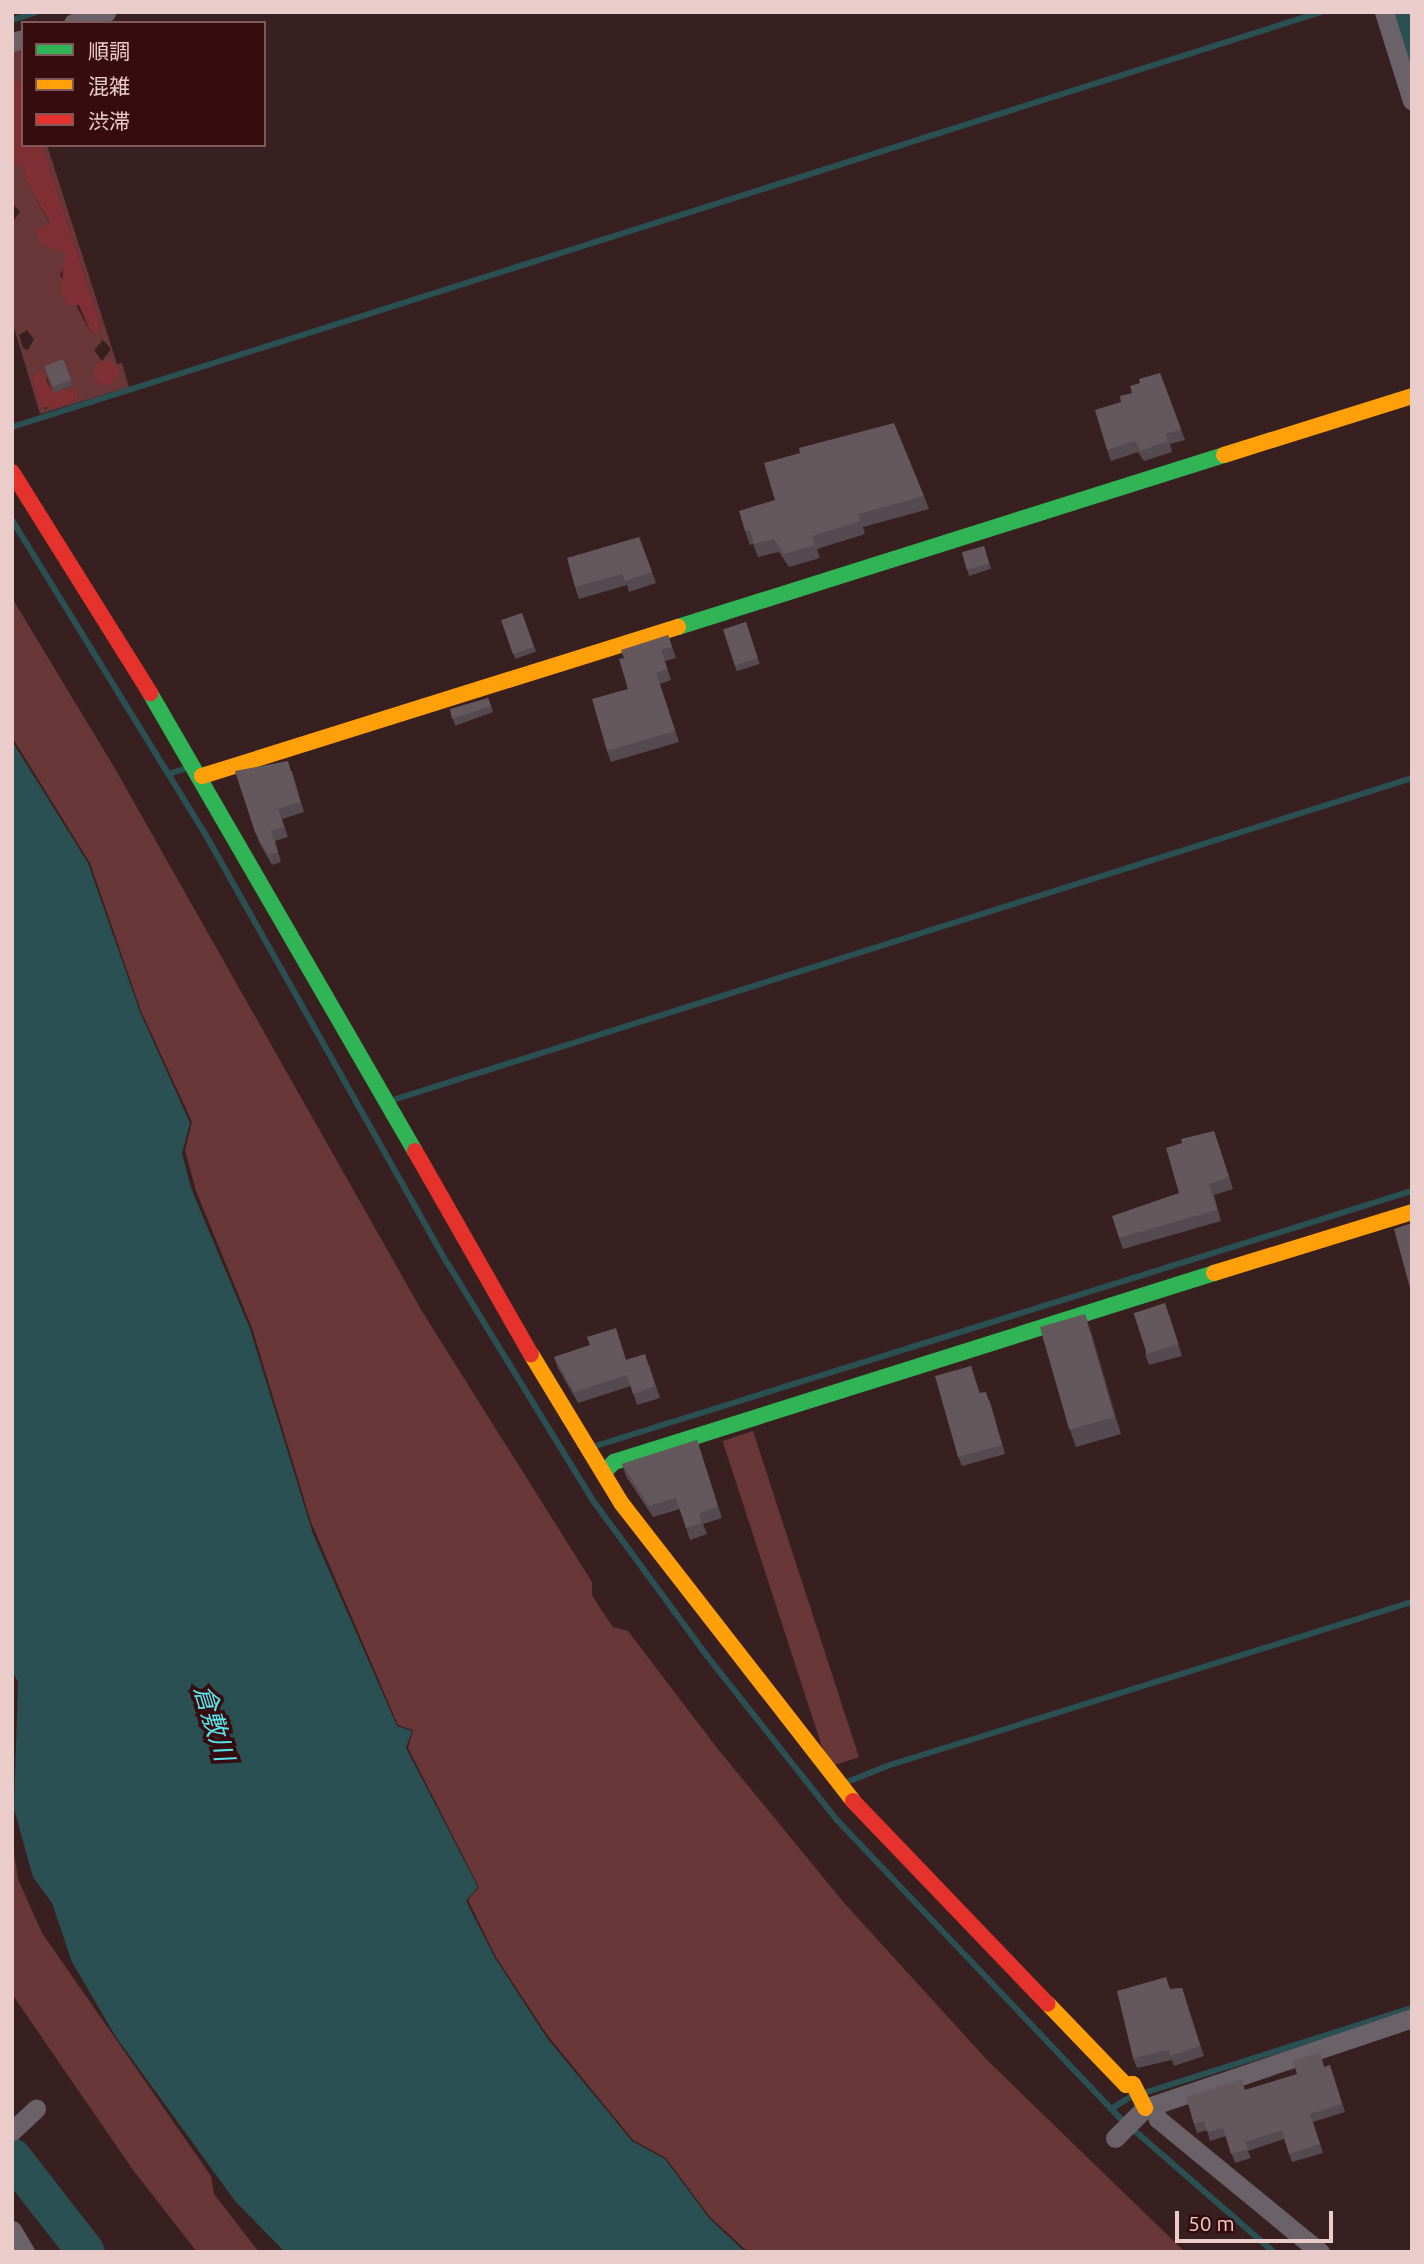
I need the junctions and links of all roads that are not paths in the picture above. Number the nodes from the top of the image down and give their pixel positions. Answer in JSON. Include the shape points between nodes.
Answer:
{"nodes":[{"id":1,"x":106,"y":12,"type":"edge"},
{"id":2,"x":1384,"y":12,"type":"edge"},
{"id":3,"x":79,"y":21,"type":"edge"},
{"id":4,"x":1412,"y":100,"type":"edge"},
{"id":5,"x":1412,"y":396,"type":"edge"},
{"id":6,"x":12,"y":472,"type":"edge"},
{"id":7,"x":198,"y":769,"type":"junction"},
{"id":8,"x":1412,"y":1212,"type":"edge"},
{"id":9,"x":605,"y":1471,"type":"junction"},
{"id":10,"x":1412,"y":2018,"type":"edge"},
{"id":11,"x":1141,"y":2103,"type":"junction"},
{"id":12,"x":36,"y":2109,"type":"dead end"},
{"id":13,"x":16,"y":2128,"type":"edge"},
{"id":14,"x":1118,"y":2134,"type":"dead end"},
{"id":15,"x":12,"y":2230,"type":"edge"},
{"id":16,"x":25,"y":2252,"type":"edge"},
{"id":17,"x":1321,"y":2252,"type":"edge"}],
"edges":[{"from":1,"to":3,"type":"street"},
{"from":2,"to":4,"type":"street"},
{"from":5,"to":7,"type":"street"},
{"from":6,"to":7,"type":"street"},
{"from":7,"to":9,"type":"street","via":[[581,1443]]},
{"from":8,"to":9,"type":"street","via":[[614,1462]]},
{"from":9,"to":11,"type":"street","via":[[622,1504],[841,1786]]},
{"from":10,"to":11,"type":"street"},
{"from":11,"to":14,"type":"street"},
{"from":11,"to":17,"type":"street"},
{"from":12,"to":13,"type":"street"},
{"from":15,"to":16,"type":"street"}]}
